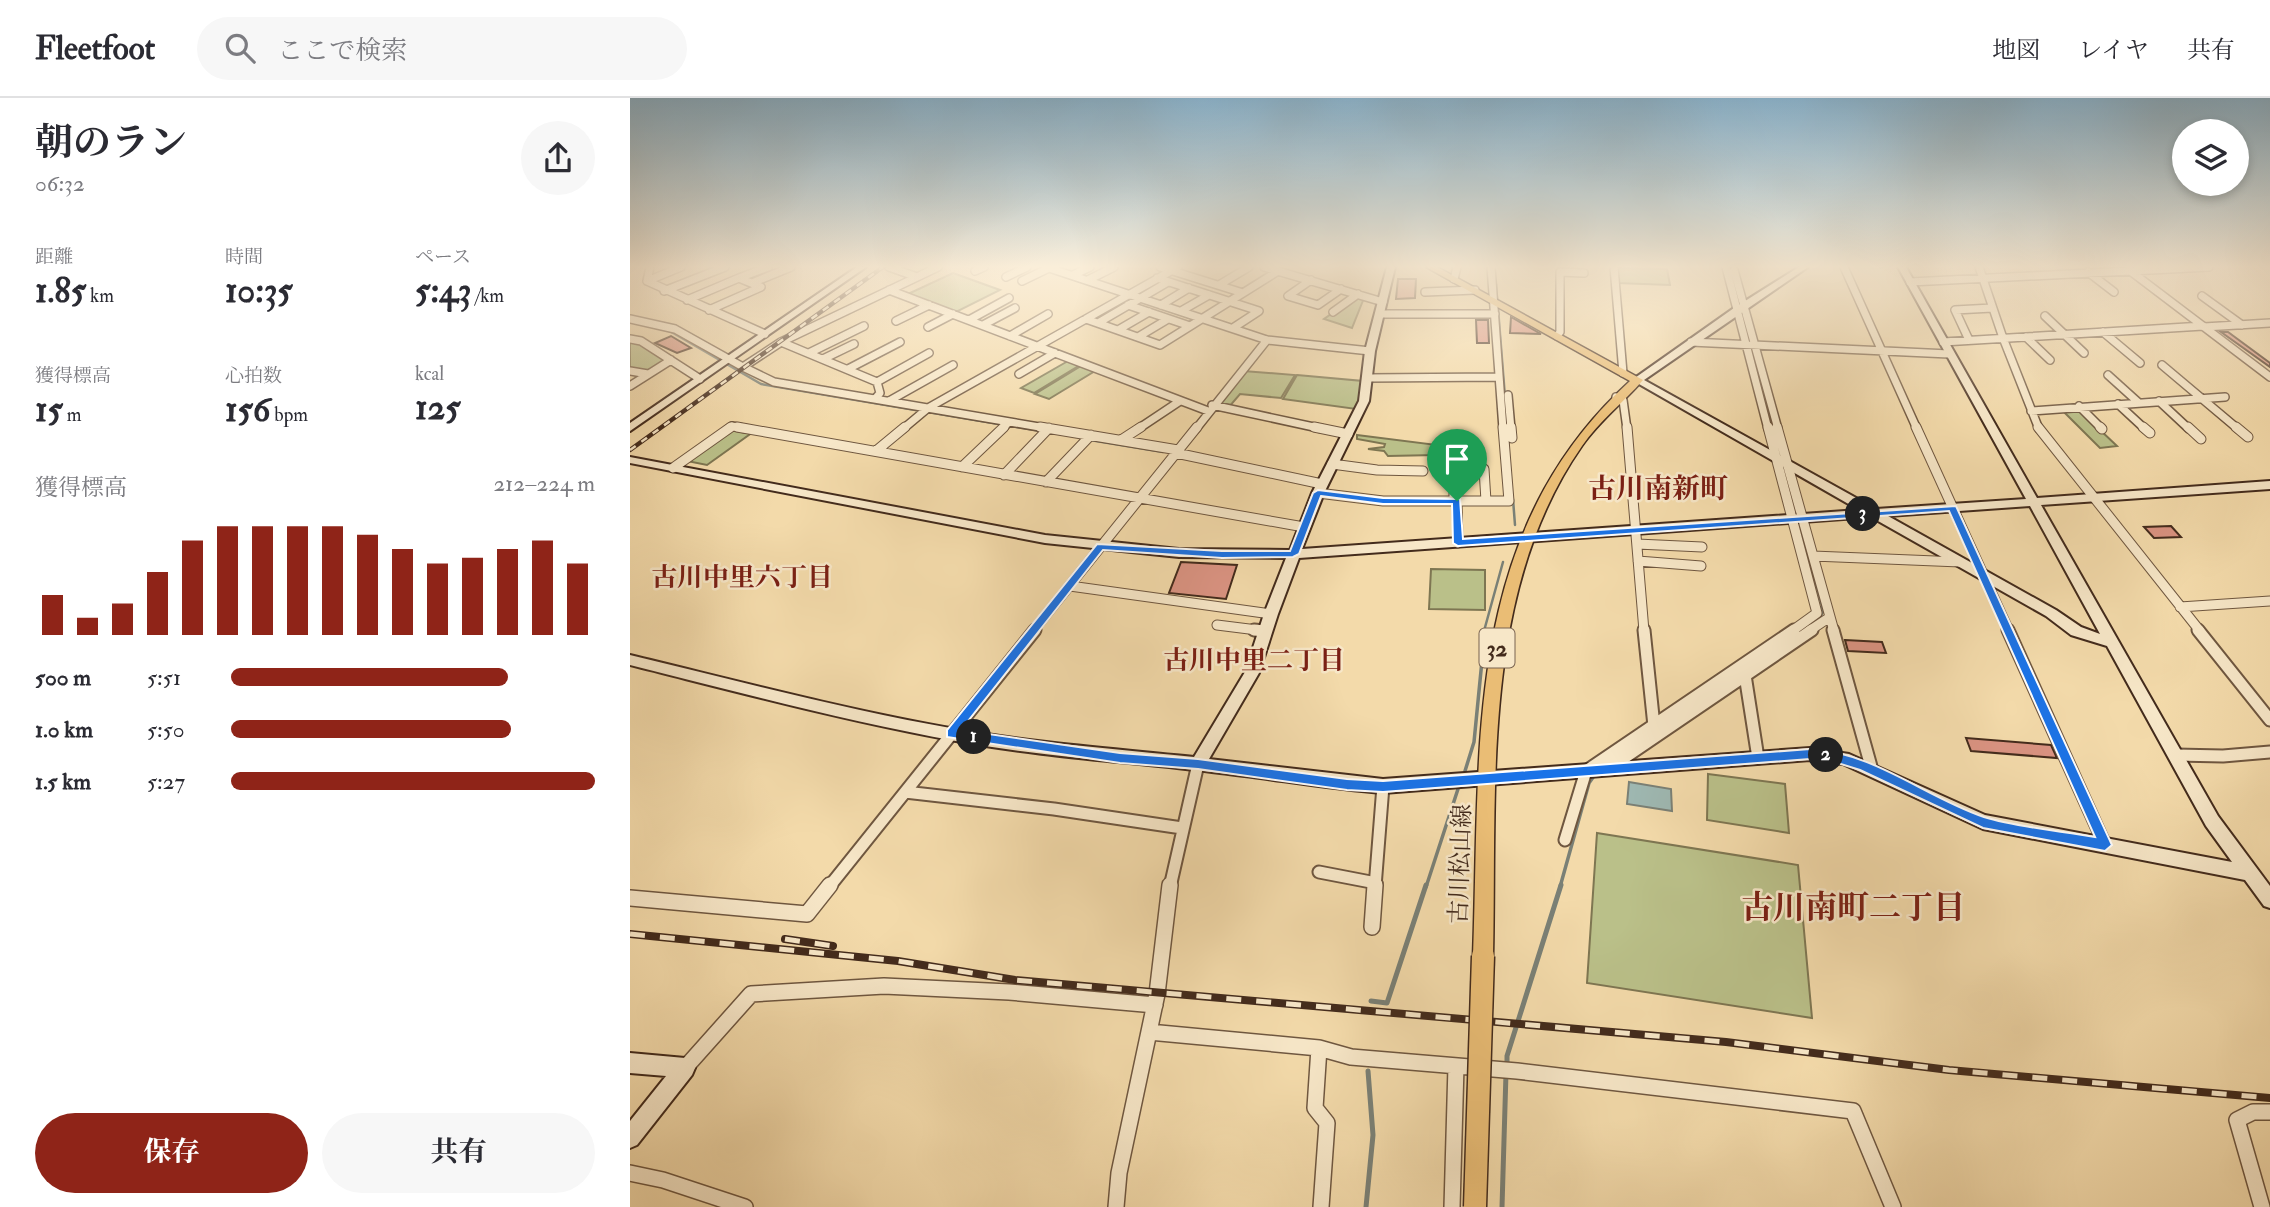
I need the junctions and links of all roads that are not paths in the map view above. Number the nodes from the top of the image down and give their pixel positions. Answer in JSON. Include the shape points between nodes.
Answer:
{"nodes":[{"id":1,"x":630,"y":319,"type":"edge"},
{"id":2,"x":729,"y":319,"type":"edge"},
{"id":3,"x":787,"y":319,"type":"edge"},
{"id":4,"x":829,"y":319,"type":"edge"},
{"id":5,"x":901,"y":319,"type":"edge"},
{"id":6,"x":944,"y":319,"type":"edge"},
{"id":7,"x":966,"y":319,"type":"edge"},
{"id":8,"x":995,"y":319,"type":"edge"},
{"id":9,"x":1040,"y":319,"type":"edge"},
{"id":10,"x":1086,"y":319,"type":"joint"},
{"id":11,"x":1105,"y":319,"type":"edge"},
{"id":12,"x":1137,"y":319,"type":"edge"},
{"id":13,"x":1168,"y":319,"type":"joint"},
{"id":14,"x":1202,"y":319,"type":"edge"},
{"id":15,"x":1205,"y":319,"type":"edge"},
{"id":16,"x":1247,"y":319,"type":"edge"},
{"id":17,"x":1380,"y":319,"type":"edge"},
{"id":18,"x":1498,"y":319,"type":"edge"},
{"id":19,"x":1509,"y":319,"type":"edge"},
{"id":20,"x":1560,"y":319,"type":"edge"},
{"id":21,"x":1622,"y":319,"type":"edge"},
{"id":22,"x":1724,"y":319,"type":"edge"},
{"id":23,"x":1744,"y":319,"type":"edge"},
{"id":24,"x":1867,"y":319,"type":"edge"},
{"id":25,"x":1930,"y":319,"type":"edge"},
{"id":26,"x":1959,"y":319,"type":"edge"},
{"id":27,"x":1996,"y":319,"type":"edge"},
{"id":28,"x":2048,"y":319,"type":"edge"},
{"id":29,"x":2192,"y":319,"type":"edge"},
{"id":30,"x":2235,"y":319,"type":"edge"},
{"id":31,"x":969,"y":320,"type":"joint"},
{"id":32,"x":896,"y":321,"type":"dead end"},
{"id":33,"x":1098,"y":323,"type":"junction"},
{"id":34,"x":2270,"y":323,"type":"edge"},
{"id":35,"x":2242,"y":324,"type":"junction"},
{"id":36,"x":2258,"y":324,"type":"junction"},
{"id":37,"x":983,"y":325,"type":"junction"},
{"id":38,"x":864,"y":326,"type":"dead end"},
{"id":39,"x":1190,"y":326,"type":"junction"},
{"id":40,"x":928,"y":327,"type":"dead end"},
{"id":41,"x":2203,"y":327,"type":"junction"},
{"id":42,"x":1233,"y":328,"type":"junction"},
{"id":43,"x":1118,"y":330,"type":"junction"},
{"id":44,"x":2103,"y":332,"type":"junction"},
{"id":45,"x":2270,"y":332,"type":"edge"},
{"id":46,"x":765,"y":334,"type":"junction"},
{"id":47,"x":2065,"y":334,"type":"junction"},
{"id":48,"x":1010,"y":336,"type":"junction"},
{"id":49,"x":1557,"y":336,"type":"junction"},
{"id":50,"x":1138,"y":337,"type":"junction"},
{"id":51,"x":2026,"y":337,"type":"junction"},
{"id":52,"x":2003,"y":338,"type":"junction"},
{"id":53,"x":630,"y":339,"type":"edge"},
{"id":54,"x":1267,"y":340,"type":"junction"},
{"id":55,"x":1969,"y":340,"type":"junction"},
{"id":56,"x":781,"y":342,"type":"junction"},
{"id":57,"x":900,"y":342,"type":"dead end"},
{"id":58,"x":1691,"y":342,"type":"junction"},
{"id":59,"x":854,"y":344,"type":"dead end"},
{"id":60,"x":1751,"y":345,"type":"junction"},
{"id":61,"x":1038,"y":346,"type":"junction"},
{"id":62,"x":1946,"y":348,"type":"junction"},
{"id":63,"x":1370,"y":351,"type":"junction"},
{"id":64,"x":1882,"y":351,"type":"junction"},
{"id":65,"x":2084,"y":352,"type":"dead end"},
{"id":66,"x":809,"y":353,"type":"junction"},
{"id":67,"x":1055,"y":353,"type":"junction"},
{"id":68,"x":929,"y":354,"type":"dead end"},
{"id":69,"x":823,"y":359,"type":"junction"},
{"id":70,"x":671,"y":360,"type":"junction"},
{"id":71,"x":2050,"y":360,"type":"dead end"},
{"id":72,"x":725,"y":362,"type":"junction"},
{"id":73,"x":2140,"y":363,"type":"dead end"},
{"id":74,"x":953,"y":365,"type":"dead end"},
{"id":75,"x":2162,"y":365,"type":"dead end"},
{"id":76,"x":743,"y":368,"type":"junction"},
{"id":77,"x":848,"y":369,"type":"junction"},
{"id":78,"x":630,"y":371,"type":"edge"},
{"id":79,"x":648,"y":374,"type":"junction"},
{"id":80,"x":1018,"y":374,"type":"dead end"},
{"id":81,"x":2108,"y":375,"type":"dead end"},
{"id":82,"x":1368,"y":377,"type":"junction"},
{"id":83,"x":1630,"y":377,"type":"junction"},
{"id":84,"x":2270,"y":377,"type":"edge"},
{"id":85,"x":700,"y":379,"type":"junction"},
{"id":86,"x":877,"y":382,"type":"junction"},
{"id":87,"x":1503,"y":384,"type":"junction"},
{"id":88,"x":630,"y":386,"type":"edge"},
{"id":89,"x":1616,"y":397,"type":"junction"},
{"id":90,"x":2225,"y":397,"type":"dead end"},
{"id":91,"x":875,"y":398,"type":"junction"},
{"id":92,"x":2202,"y":399,"type":"junction"},
{"id":93,"x":889,"y":401,"type":"junction"},
{"id":94,"x":1180,"y":401,"type":"junction"},
{"id":95,"x":2159,"y":401,"type":"junction"},
{"id":96,"x":2139,"y":402,"type":"junction"},
{"id":97,"x":2118,"y":404,"type":"junction"},
{"id":98,"x":2079,"y":406,"type":"junction"},
{"id":99,"x":1210,"y":408,"type":"junction"},
{"id":100,"x":925,"y":410,"type":"junction"},
{"id":101,"x":2031,"y":411,"type":"junction"},
{"id":102,"x":1006,"y":424,"type":"junction"},
{"id":103,"x":630,"y":428,"type":"edge"},
{"id":104,"x":2102,"y":429,"type":"dead end"},
{"id":105,"x":1046,"y":431,"type":"junction"},
{"id":106,"x":2150,"y":433,"type":"dead end"},
{"id":107,"x":1348,"y":434,"type":"junction"},
{"id":108,"x":2248,"y":437,"type":"dead end"},
{"id":109,"x":1088,"y":438,"type":"junction"},
{"id":110,"x":1512,"y":438,"type":"dead end"},
{"id":111,"x":2201,"y":439,"type":"dead end"},
{"id":112,"x":1121,"y":440,"type":"junction"},
{"id":113,"x":876,"y":451,"type":"junction"},
{"id":114,"x":1177,"y":451,"type":"junction"},
{"id":115,"x":630,"y":460,"type":"edge"},
{"id":116,"x":1783,"y":462,"type":"junction"},
{"id":117,"x":1332,"y":464,"type":"junction"},
{"id":118,"x":962,"y":467,"type":"junction"},
{"id":119,"x":673,"y":468,"type":"junction"},
{"id":120,"x":1423,"y":471,"type":"dead end"},
{"id":121,"x":1004,"y":475,"type":"junction"},
{"id":122,"x":1046,"y":482,"type":"junction"},
{"id":123,"x":2270,"y":485,"type":"edge"},
{"id":124,"x":1320,"y":488,"type":"junction"},
{"id":125,"x":2092,"y":498,"type":"junction"},
{"id":126,"x":1138,"y":499,"type":"junction"},
{"id":127,"x":1456,"y":501,"type":"junction"},
{"id":128,"x":1486,"y":501,"type":"junction"},
{"id":129,"x":2033,"y":503,"type":"junction"},
{"id":130,"x":1952,"y":508,"type":"junction"},
{"id":131,"x":1873,"y":513,"type":"junction"},
{"id":132,"x":1798,"y":518,"type":"junction"},
{"id":133,"x":1304,"y":527,"type":"junction"},
{"id":134,"x":1634,"y":530,"type":"junction"},
{"id":135,"x":1528,"y":537,"type":"junction"},
{"id":136,"x":1458,"y":543,"type":"junction"},
{"id":137,"x":1637,"y":544,"type":"junction"},
{"id":138,"x":1100,"y":547,"type":"junction"},
{"id":139,"x":1702,"y":547,"type":"dead end"},
{"id":140,"x":1293,"y":554,"type":"junction"},
{"id":141,"x":1813,"y":556,"type":"junction"},
{"id":142,"x":1638,"y":561,"type":"junction"},
{"id":143,"x":1961,"y":562,"type":"junction"},
{"id":144,"x":1701,"y":566,"type":"dead end"},
{"id":145,"x":1984,"y":575,"type":"junction"},
{"id":146,"x":1070,"y":586,"type":"junction"},
{"id":147,"x":1817,"y":587,"type":"junction"},
{"id":148,"x":2270,"y":601,"type":"edge"},
{"id":149,"x":2180,"y":607,"type":"junction"},
{"id":150,"x":1271,"y":614,"type":"junction"},
{"id":151,"x":1830,"y":617,"type":"junction"},
{"id":152,"x":1217,"y":625,"type":"dead end"},
{"id":153,"x":1265,"y":631,"type":"junction"},
{"id":154,"x":2113,"y":643,"type":"junction"},
{"id":155,"x":630,"y":660,"type":"edge"},
{"id":156,"x":1742,"y":672,"type":"junction"},
{"id":157,"x":2270,"y":720,"type":"edge"},
{"id":158,"x":1654,"y":726,"type":"junction"},
{"id":159,"x":951,"y":734,"type":"junction"},
{"id":160,"x":2270,"y":752,"type":"edge"},
{"id":161,"x":2176,"y":755,"type":"junction"},
{"id":162,"x":1758,"y":758,"type":"junction"},
{"id":163,"x":1198,"y":764,"type":"junction"},
{"id":164,"x":1608,"y":769,"type":"junction"},
{"id":165,"x":1872,"y":770,"type":"junction"},
{"id":166,"x":1586,"y":771,"type":"junction"},
{"id":167,"x":1489,"y":778,"type":"junction"},
{"id":168,"x":1383,"y":786,"type":"junction"},
{"id":169,"x":905,"y":792,"type":"junction"},
{"id":170,"x":1182,"y":828,"type":"junction"},
{"id":171,"x":1565,"y":840,"type":"dead end"},
{"id":172,"x":2105,"y":845,"type":"junction"},
{"id":173,"x":1319,"y":872,"type":"dead end"},
{"id":174,"x":2249,"y":873,"type":"junction"},
{"id":175,"x":1376,"y":883,"type":"junction"},
{"id":176,"x":630,"y":898,"type":"edge"},
{"id":177,"x":2270,"y":900,"type":"edge"},
{"id":178,"x":1372,"y":928,"type":"dead end"},
{"id":179,"x":1155,"y":1005,"type":"junction"},
{"id":180,"x":1149,"y":1032,"type":"junction"},
{"id":181,"x":1319,"y":1048,"type":"junction"},
{"id":182,"x":630,"y":1063,"type":"edge"},
{"id":183,"x":1456,"y":1066,"type":"junction"},
{"id":184,"x":685,"y":1068,"type":"junction"},
{"id":185,"x":2270,"y":1112,"type":"edge"},
{"id":186,"x":630,"y":1138,"type":"edge"},
{"id":187,"x":630,"y":1173,"type":"edge"},
{"id":188,"x":745,"y":1207,"type":"edge"},
{"id":189,"x":1116,"y":1207,"type":"edge"},
{"id":190,"x":1321,"y":1207,"type":"edge"},
{"id":191,"x":1452,"y":1207,"type":"edge"},
{"id":192,"x":1475,"y":1207,"type":"edge"},
{"id":193,"x":1893,"y":1207,"type":"edge"},
{"id":194,"x":2262,"y":1207,"type":"edge"}],
"edges":[{"from":1,"to":72,"type":"street","via":[[667,326]]},
{"from":2,"to":46,"type":"street"},
{"from":3,"to":46,"type":"street"},
{"from":4,"to":56,"type":"street"},
{"from":5,"to":32,"type":"street"},
{"from":6,"to":40,"type":"street"},
{"from":7,"to":31,"type":"street"},
{"from":8,"to":37,"type":"street"},
{"from":9,"to":48,"type":"street"},
{"from":10,"to":33,"type":"street"},
{"from":10,"to":61,"type":"street"},
{"from":11,"to":33,"type":"street"},
{"from":12,"to":43,"type":"street"},
{"from":13,"to":39,"type":"street"},
{"from":13,"to":50,"type":"street"},
{"from":14,"to":39,"type":"street"},
{"from":15,"to":42,"type":"street"},
{"from":16,"to":42,"type":"street"},
{"from":17,"to":63,"type":"street"},
{"from":18,"to":87,"type":"street"},
{"from":19,"to":49,"type":"main road"},
{"from":20,"to":49,"type":"street"},
{"from":21,"to":83,"type":"street"},
{"from":22,"to":58,"type":"street"},
{"from":23,"to":60,"type":"street"},
{"from":24,"to":64,"type":"street"},
{"from":25,"to":62,"type":"street"},
{"from":26,"to":55,"type":"street"},
{"from":27,"to":52,"type":"street"},
{"from":28,"to":47,"type":"street"},
{"from":29,"to":41,"type":"street"},
{"from":30,"to":35,"type":"street"},
{"from":31,"to":37,"type":"street"},
{"from":33,"to":43,"type":"street"},
{"from":34,"to":36,"type":"street"},
{"from":35,"to":36,"type":"street"},
{"from":35,"to":41,"type":"street"},
{"from":36,"to":45,"type":"street"},
{"from":37,"to":48,"type":"street"},
{"from":38,"to":66,"type":"street"},
{"from":39,"to":50,"type":"street","via":[[1160,345]]},
{"from":41,"to":44,"type":"street"},
{"from":41,"to":84,"type":"street"},
{"from":42,"to":54,"type":"street"},
{"from":43,"to":50,"type":"street"},
{"from":44,"to":47,"type":"street"},
{"from":44,"to":73,"type":"street"},
{"from":46,"to":72,"type":"street"},
{"from":47,"to":51,"type":"street"},
{"from":47,"to":65,"type":"street"},
{"from":48,"to":61,"type":"street"},
{"from":49,"to":83,"type":"main road"},
{"from":51,"to":52,"type":"street"},
{"from":51,"to":71,"type":"street"},
{"from":52,"to":55,"type":"street"},
{"from":52,"to":101,"type":"street"},
{"from":53,"to":70,"type":"street"},
{"from":54,"to":63,"type":"street"},
{"from":54,"to":99,"type":"street"},
{"from":55,"to":62,"type":"street"},
{"from":56,"to":66,"type":"street"},
{"from":56,"to":76,"type":"street"},
{"from":57,"to":77,"type":"street"},
{"from":58,"to":60,"type":"street"},
{"from":58,"to":83,"type":"street"},
{"from":59,"to":69,"type":"street"},
{"from":60,"to":64,"type":"street"},
{"from":60,"to":116,"type":"street"},
{"from":61,"to":67,"type":"street"},
{"from":61,"to":100,"type":"street"},
{"from":62,"to":64,"type":"street"},
{"from":62,"to":129,"type":"street"},
{"from":63,"to":82,"type":"street"},
{"from":64,"to":130,"type":"street"},
{"from":66,"to":69,"type":"street"},
{"from":67,"to":80,"type":"street"},
{"from":67,"to":94,"type":"street"},
{"from":68,"to":86,"type":"street"},
{"from":69,"to":77,"type":"street"},
{"from":70,"to":79,"type":"street"},
{"from":70,"to":85,"type":"street"},
{"from":72,"to":76,"type":"street"},
{"from":72,"to":85,"type":"street"},
{"from":74,"to":93,"type":"street"},
{"from":75,"to":92,"type":"street"},
{"from":76,"to":91,"type":"street","via":[[774,382]]},
{"from":77,"to":86,"type":"street"},
{"from":78,"to":79,"type":"street"},
{"from":79,"to":88,"type":"street"},
{"from":81,"to":96,"type":"street"},
{"from":82,"to":87,"type":"street"},
{"from":82,"to":107,"type":"street","via":[[1364,401]]},
{"from":83,"to":89,"type":"main road","name":"古川松山線","number":"32"},
{"from":83,"to":116,"type":"street"},
{"from":85,"to":103,"type":"street"},
{"from":86,"to":91,"type":"street","via":[[880,393]]},
{"from":87,"to":110,"type":"street"},
{"from":87,"to":128,"type":"street","via":[[1509,501]]},
{"from":89,"to":134,"type":"street","via":[[1626,408]]},
{"from":89,"to":135,"type":"main road","name":"古川松山線","number":"32","via":[[1569,454]]},
{"from":90,"to":92,"type":"street"},
{"from":91,"to":93,"type":"street"},
{"from":92,"to":95,"type":"street"},
{"from":92,"to":108,"type":"street"},
{"from":93,"to":100,"type":"street"},
{"from":94,"to":99,"type":"street"},
{"from":94,"to":112,"type":"street"},
{"from":95,"to":96,"type":"street"},
{"from":95,"to":111,"type":"street"},
{"from":96,"to":97,"type":"street"},
{"from":97,"to":98,"type":"street"},
{"from":97,"to":106,"type":"street"},
{"from":98,"to":101,"type":"street"},
{"from":98,"to":104,"type":"street"},
{"from":99,"to":107,"type":"street"},
{"from":99,"to":114,"type":"street"},
{"from":100,"to":102,"type":"street"},
{"from":100,"to":113,"type":"street"},
{"from":101,"to":125,"type":"street","via":[[2046,439]]},
{"from":102,"to":105,"type":"street"},
{"from":102,"to":118,"type":"street"},
{"from":105,"to":109,"type":"street"},
{"from":105,"to":121,"type":"street"},
{"from":107,"to":117,"type":"street"},
{"from":109,"to":112,"type":"street"},
{"from":109,"to":122,"type":"street"},
{"from":112,"to":114,"type":"street"},
{"from":113,"to":118,"type":"street"},
{"from":113,"to":119,"type":"street","via":[[732,426]]},
{"from":114,"to":124,"type":"street"},
{"from":114,"to":126,"type":"street"},
{"from":115,"to":119,"type":"street"},
{"from":116,"to":131,"type":"street"},
{"from":116,"to":132,"type":"street"},
{"from":117,"to":120,"type":"street"},
{"from":117,"to":124,"type":"street"},
{"from":118,"to":121,"type":"street"},
{"from":119,"to":138,"type":"street"},
{"from":121,"to":122,"type":"street"},
{"from":122,"to":126,"type":"street"},
{"from":123,"to":125,"type":"street"},
{"from":124,"to":127,"type":"street","via":[[1383,501]]},
{"from":124,"to":133,"type":"street"},
{"from":125,"to":129,"type":"street"},
{"from":125,"to":149,"type":"street"},
{"from":126,"to":133,"type":"street"},
{"from":126,"to":138,"type":"street"},
{"from":127,"to":128,"type":"street"},
{"from":127,"to":128,"type":"street","via":[[1454,468],[1479,466],[1484,469]]},
{"from":127,"to":136,"type":"street"},
{"from":129,"to":130,"type":"street"},
{"from":129,"to":154,"type":"street"},
{"from":130,"to":131,"type":"street"},
{"from":130,"to":145,"type":"street"},
{"from":131,"to":132,"type":"street"},
{"from":131,"to":143,"type":"street"},
{"from":132,"to":134,"type":"street"},
{"from":132,"to":141,"type":"street"},
{"from":132,"to":147,"type":"street"},
{"from":133,"to":140,"type":"street"},
{"from":134,"to":135,"type":"street"},
{"from":134,"to":137,"type":"street"},
{"from":135,"to":136,"type":"street"},
{"from":135,"to":167,"type":"main road","name":"古川松山線","number":"32","via":[[1496,653]]},
{"from":136,"to":140,"type":"street"},
{"from":137,"to":139,"type":"street"},
{"from":137,"to":142,"type":"street"},
{"from":138,"to":140,"type":"street"},
{"from":138,"to":146,"type":"street"},
{"from":140,"to":150,"type":"street"},
{"from":141,"to":143,"type":"street"},
{"from":141,"to":147,"type":"street"},
{"from":142,"to":144,"type":"street"},
{"from":142,"to":158,"type":"street"},
{"from":143,"to":145,"type":"street"},
{"from":145,"to":154,"type":"street","via":[[2076,631]]},
{"from":145,"to":172,"type":"street"},
{"from":146,"to":150,"type":"street"},
{"from":146,"to":159,"type":"street"},
{"from":147,"to":151,"type":"street"},
{"from":147,"to":156,"type":"street","via":[[1814,617]]},
{"from":148,"to":149,"type":"street"},
{"from":149,"to":157,"type":"street"},
{"from":150,"to":153,"type":"street"},
{"from":151,"to":156,"type":"street"},
{"from":151,"to":165,"type":"street"},
{"from":152,"to":153,"type":"street"},
{"from":153,"to":163,"type":"street","via":[[1252,673]]},
{"from":154,"to":161,"type":"street"},
{"from":155,"to":159,"type":"street"},
{"from":156,"to":158,"type":"street"},
{"from":156,"to":162,"type":"street"},
{"from":156,"to":164,"type":"street"},
{"from":158,"to":166,"type":"street"},
{"from":159,"to":163,"type":"street"},
{"from":159,"to":169,"type":"street"},
{"from":160,"to":161,"type":"street"},
{"from":161,"to":174,"type":"street","via":[[2212,821]]},
{"from":162,"to":164,"type":"street"},
{"from":162,"to":165,"type":"street","via":[[1828,755]]},
{"from":163,"to":168,"type":"street"},
{"from":163,"to":170,"type":"street"},
{"from":164,"to":166,"type":"street"},
{"from":165,"to":172,"type":"street","via":[[1983,822]]},
{"from":166,"to":167,"type":"street"},
{"from":166,"to":171,"type":"street"},
{"from":167,"to":168,"type":"street"},
{"from":167,"to":192,"type":"main road","name":"古川松山線","number":"32","bridge":true},
{"from":168,"to":175,"type":"street"},
{"from":169,"to":170,"type":"street"},
{"from":169,"to":176,"type":"street","via":[[807,914]]},
{"from":170,"to":179,"type":"street"},
{"from":172,"to":174,"type":"street"},
{"from":173,"to":175,"type":"street"},
{"from":174,"to":177,"type":"street"},
{"from":175,"to":178,"type":"street"},
{"from":179,"to":180,"type":"street"},
{"from":179,"to":184,"type":"street","via":[[884,986],[751,994]]},
{"from":180,"to":181,"type":"street"},
{"from":180,"to":189,"type":"street"},
{"from":181,"to":183,"type":"street","via":[[1351,1057]]},
{"from":181,"to":190,"type":"street","via":[[1315,1108],[1326,1124]]},
{"from":182,"to":184,"type":"street"},
{"from":183,"to":191,"type":"street"},
{"from":183,"to":193,"type":"street","via":[[1853,1111]]},
{"from":184,"to":186,"type":"street"},
{"from":185,"to":194,"type":"street","via":[[2259,1110],[2237,1120]]},
{"from":187,"to":188,"type":"street"}]}
